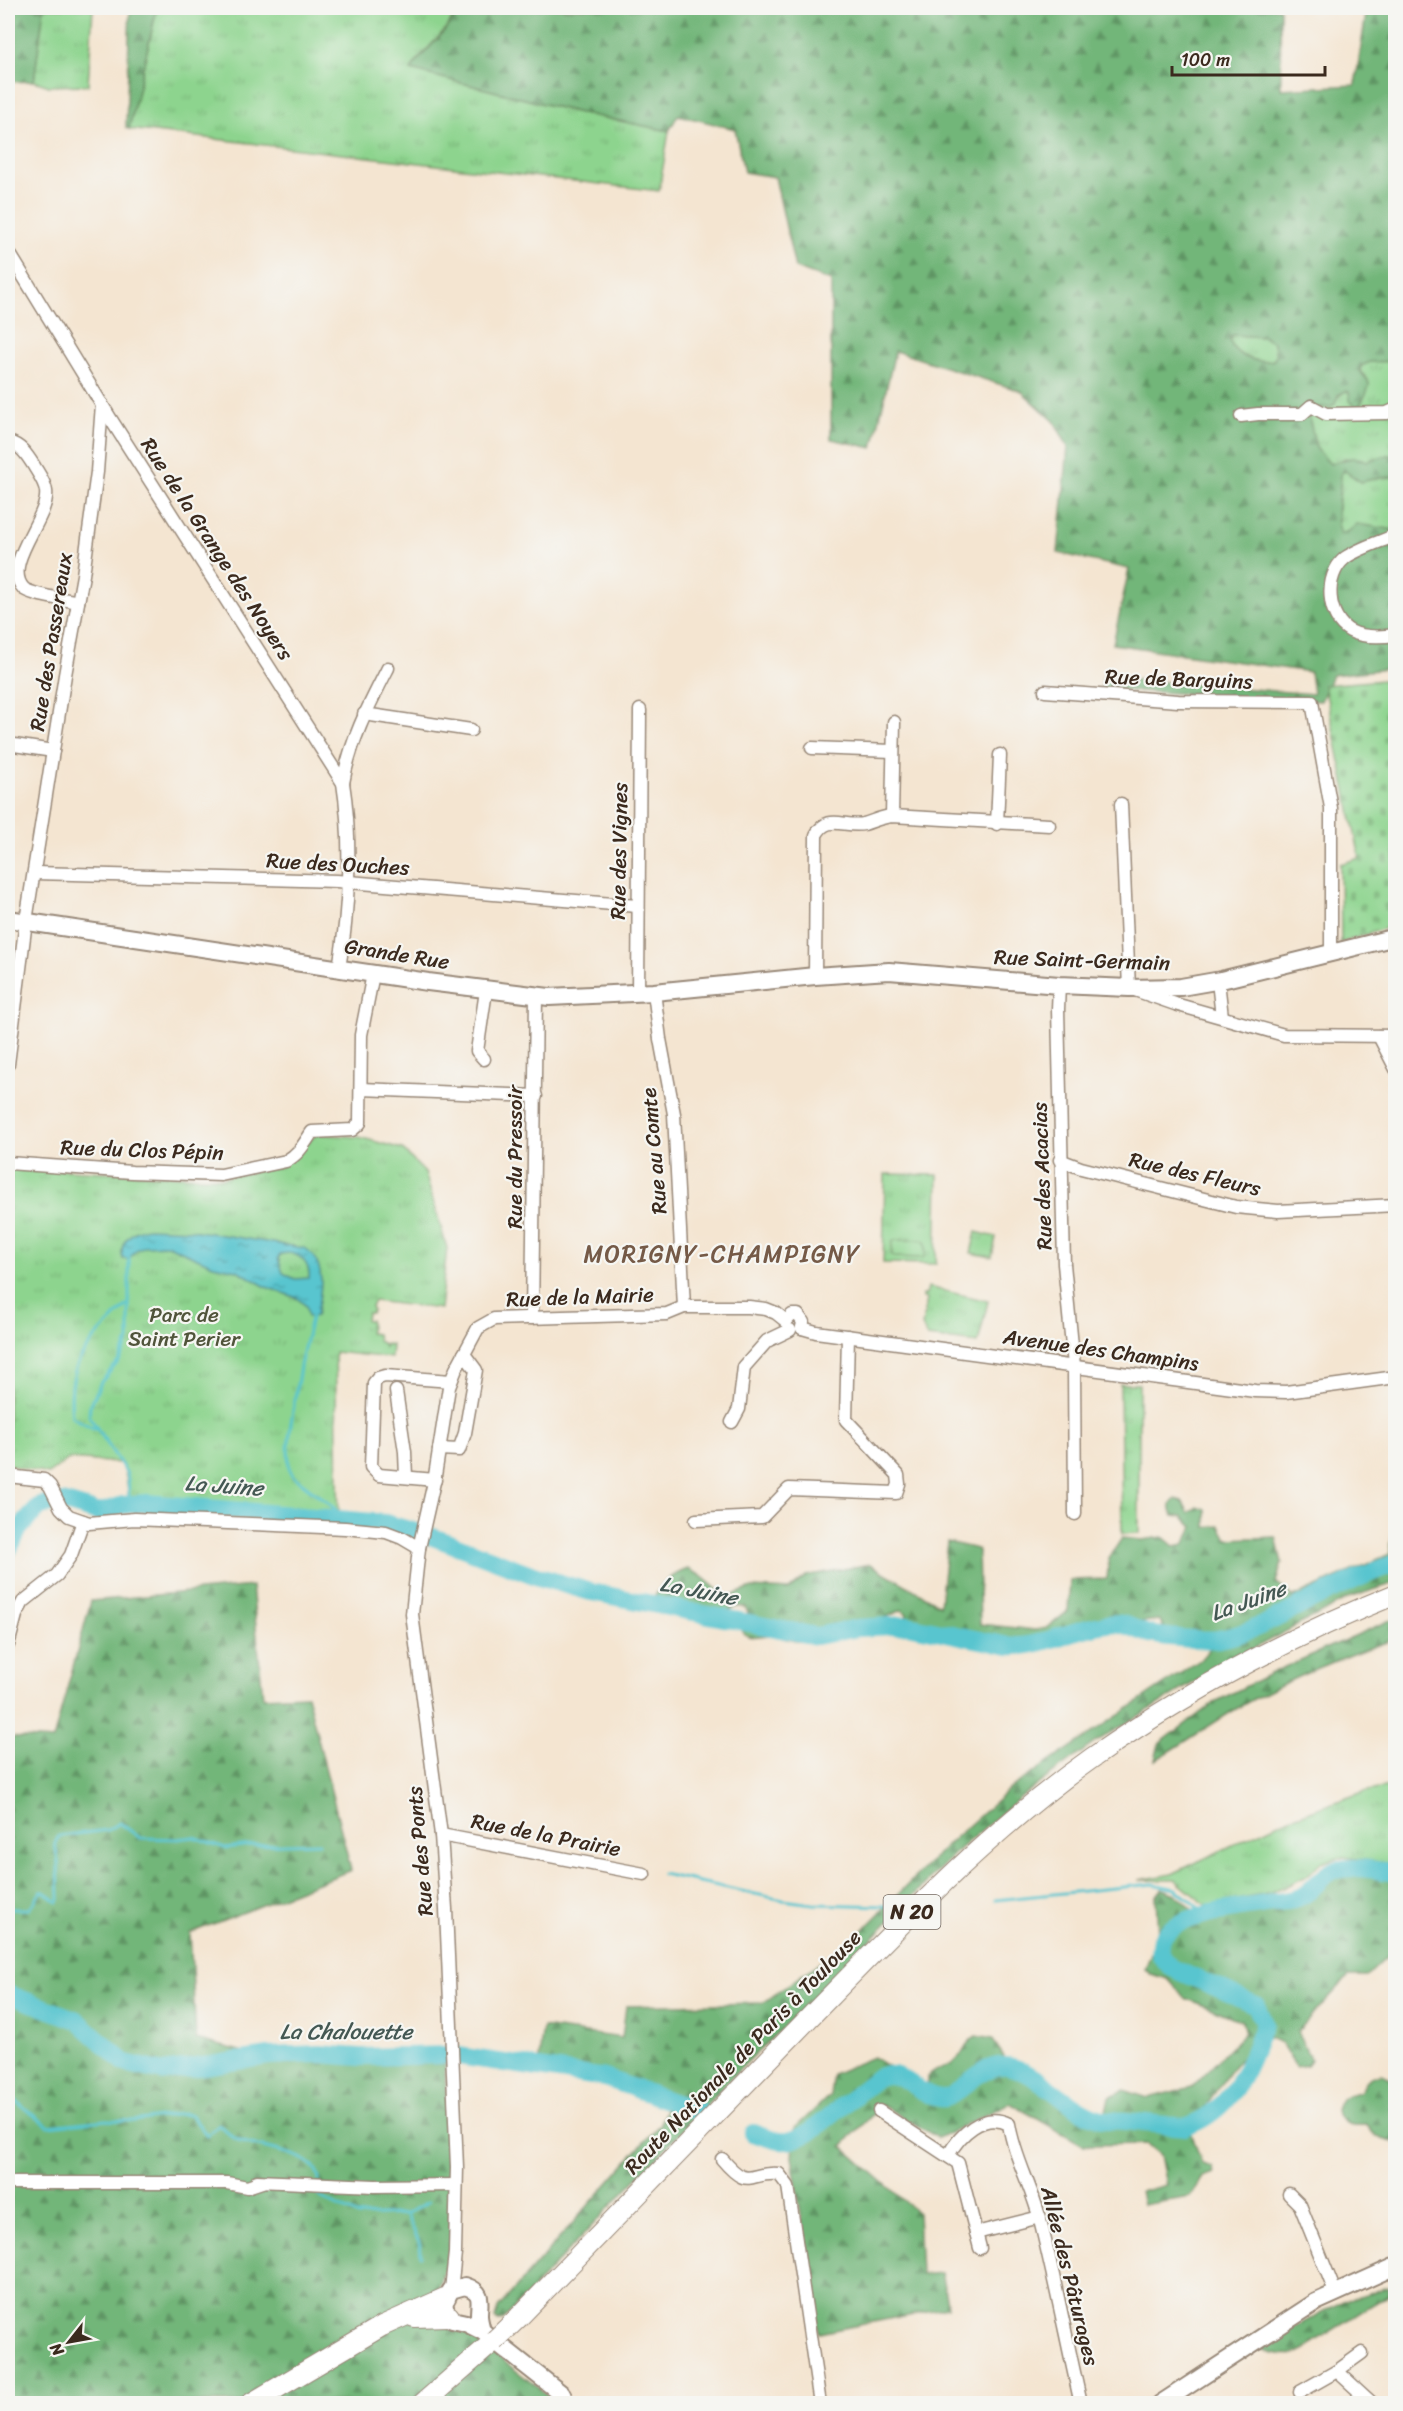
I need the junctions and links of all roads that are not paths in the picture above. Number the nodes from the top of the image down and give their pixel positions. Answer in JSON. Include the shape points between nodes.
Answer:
{"nodes":[{"id":1,"x":8,"y":251,"type":"edge"},
{"id":2,"x":102,"y":404,"type":"junction"},
{"id":3,"x":1395,"y":409,"type":"edge"},
{"id":4,"x":1241,"y":416,"type":"dead end"},
{"id":5,"x":8,"y":442,"type":"edge"},
{"id":6,"x":1395,"y":535,"type":"edge"},
{"id":7,"x":78,"y":602,"type":"junction"},
{"id":8,"x":1395,"y":635,"type":"edge"},
{"id":9,"x":388,"y":668,"type":"dead end"},
{"id":10,"x":1044,"y":691,"type":"dead end"},
{"id":11,"x":640,"y":710,"type":"dead end"},
{"id":12,"x":364,"y":714,"type":"junction"},
{"id":13,"x":894,"y":722,"type":"dead end"},
{"id":14,"x":471,"y":730,"type":"dead end"},
{"id":15,"x":8,"y":744,"type":"edge"},
{"id":16,"x":812,"y":748,"type":"dead end"},
{"id":17,"x":53,"y":751,"type":"junction"},
{"id":18,"x":892,"y":751,"type":"junction"},
{"id":19,"x":1000,"y":755,"type":"dead end"},
{"id":20,"x":343,"y":783,"type":"junction"},
{"id":21,"x":1121,"y":804,"type":"dead end"},
{"id":22,"x":892,"y":816,"type":"junction"},
{"id":23,"x":997,"y":824,"type":"junction"},
{"id":24,"x":1049,"y":825,"type":"dead end"},
{"id":25,"x":35,"y":873,"type":"junction"},
{"id":26,"x":347,"y":882,"type":"junction"},
{"id":27,"x":638,"y":906,"type":"junction"},
{"id":28,"x":8,"y":919,"type":"edge"},
{"id":29,"x":26,"y":921,"type":"junction"},
{"id":30,"x":1395,"y":937,"type":"edge"},
{"id":31,"x":1331,"y":953,"type":"junction"},
{"id":32,"x":339,"y":968,"type":"junction"},
{"id":33,"x":373,"y":974,"type":"junction"},
{"id":34,"x":815,"y":976,"type":"junction"},
{"id":35,"x":763,"y":981,"type":"joint"},
{"id":36,"x":1218,"y":981,"type":"junction"},
{"id":37,"x":1059,"y":985,"type":"junction"},
{"id":38,"x":1129,"y":988,"type":"junction"},
{"id":39,"x":486,"y":991,"type":"junction"},
{"id":40,"x":646,"y":992,"type":"junction"},
{"id":41,"x":536,"y":997,"type":"junction"},
{"id":42,"x":1222,"y":1017,"type":"junction"},
{"id":43,"x":1379,"y":1036,"type":"junction"},
{"id":44,"x":1395,"y":1036,"type":"edge"},
{"id":45,"x":484,"y":1059,"type":"dead end"},
{"id":46,"x":8,"y":1064,"type":"edge"},
{"id":47,"x":1395,"y":1069,"type":"edge"},
{"id":48,"x":361,"y":1089,"type":"junction"},
{"id":49,"x":536,"y":1096,"type":"junction"},
{"id":50,"x":1060,"y":1160,"type":"junction"},
{"id":51,"x":8,"y":1163,"type":"edge"},
{"id":52,"x":1395,"y":1206,"type":"edge"},
{"id":53,"x":684,"y":1307,"type":"junction"},
{"id":54,"x":532,"y":1318,"type":"junction"},
{"id":55,"x":793,"y":1326,"type":"junction"},
{"id":56,"x":478,"y":1328,"type":"joint"},
{"id":57,"x":848,"y":1336,"type":"junction"},
{"id":58,"x":464,"y":1354,"type":"junction"},
{"id":59,"x":1074,"y":1366,"type":"junction"},
{"id":60,"x":1395,"y":1377,"type":"edge"},
{"id":61,"x":451,"y":1382,"type":"junction"},
{"id":62,"x":396,"y":1391,"type":"dead end"},
{"id":63,"x":732,"y":1422,"type":"dead end"},
{"id":64,"x":440,"y":1449,"type":"junction"},
{"id":65,"x":8,"y":1476,"type":"edge"},
{"id":66,"x":406,"y":1478,"type":"junction"},
{"id":67,"x":435,"y":1480,"type":"junction"},
{"id":68,"x":1075,"y":1514,"type":"dead end"},
{"id":69,"x":696,"y":1520,"type":"dead end"},
{"id":70,"x":83,"y":1521,"type":"junction"},
{"id":71,"x":420,"y":1546,"type":"junction"},
{"id":72,"x":1395,"y":1594,"type":"edge"},
{"id":73,"x":1395,"y":1607,"type":"edge"},
{"id":74,"x":8,"y":1645,"type":"edge"},
{"id":75,"x":441,"y":1835,"type":"junction"},
{"id":76,"x":644,"y":1874,"type":"dead end"},
{"id":77,"x":879,"y":2111,"type":"dead end"},
{"id":78,"x":948,"y":2156,"type":"junction"},
{"id":79,"x":722,"y":2159,"type":"dead end"},
{"id":80,"x":8,"y":2183,"type":"edge"},
{"id":81,"x":456,"y":2185,"type":"junction"},
{"id":82,"x":1288,"y":2194,"type":"dead end"},
{"id":83,"x":1040,"y":2217,"type":"junction"},
{"id":84,"x":976,"y":2233,"type":"junction"},
{"id":85,"x":980,"y":2248,"type":"dead end"},
{"id":86,"x":455,"y":2253,"type":"junction"},
{"id":87,"x":1395,"y":2266,"type":"edge"},
{"id":88,"x":470,"y":2288,"type":"junction"},
{"id":89,"x":1335,"y":2292,"type":"junction"},
{"id":90,"x":458,"y":2308,"type":"junction"},
{"id":91,"x":523,"y":2321,"type":"junction"},
{"id":92,"x":1362,"y":2353,"type":"dead end"},
{"id":93,"x":482,"y":2361,"type":"junction"},
{"id":94,"x":1337,"y":2371,"type":"junction"},
{"id":95,"x":1300,"y":2392,"type":"dead end"},
{"id":96,"x":250,"y":2403,"type":"edge"},
{"id":97,"x":422,"y":2403,"type":"edge"},
{"id":98,"x":442,"y":2403,"type":"edge"},
{"id":99,"x":566,"y":2403,"type":"edge"},
{"id":100,"x":820,"y":2403,"type":"edge"},
{"id":101,"x":1081,"y":2403,"type":"edge"},
{"id":102,"x":1160,"y":2403,"type":"edge"},
{"id":103,"x":1373,"y":2403,"type":"edge"}],
"edges":[{"from":1,"to":2,"type":"street","name":"Rue de la Grange des Noyers"},
{"from":2,"to":7,"type":"street","name":"Rue des Passereaux","via":[[97,472]]},
{"from":2,"to":20,"type":"street","name":"Rue de la Grange des Noyers"},
{"from":3,"to":4,"type":"street","via":[[1326,414],[1311,406],[1302,414]]},
{"from":5,"to":7,"type":"street","via":[[25,451],[46,491],[45,503],[15,551],[11,563],[14,577],[24,589]]},
{"from":6,"to":8,"type":"street","via":[[1344,559],[1329,588],[1331,601],[1349,631],[1365,636]]},
{"from":7,"to":17,"type":"street","name":"Rue des Passereaux"},
{"from":9,"to":12,"type":"street"},
{"from":10,"to":31,"type":"street","name":"Rue de Barguins","via":[[1178,701],[1312,702],[1331,808]]},
{"from":11,"to":27,"type":"street","name":"Rue des Vignes"},
{"from":12,"to":14,"type":"street"},
{"from":12,"to":20,"type":"street"},
{"from":13,"to":18,"type":"street"},
{"from":15,"to":17,"type":"street"},
{"from":16,"to":18,"type":"street"},
{"from":17,"to":25,"type":"street","name":"Rue des Passereaux"},
{"from":18,"to":22,"type":"street"},
{"from":19,"to":23,"type":"street"},
{"from":20,"to":26,"type":"street","name":"Rue de la Grange des Noyers","via":[[349,817]]},
{"from":21,"to":38,"type":"street"},
{"from":22,"to":23,"type":"street"},
{"from":22,"to":34,"type":"street","via":[[864,824],[829,823],[821,826],[816,835]]},
{"from":23,"to":24,"type":"street"},
{"from":25,"to":26,"type":"street","name":"Rue des Ouches"},
{"from":25,"to":29,"type":"street","name":"Rue des Passereaux"},
{"from":26,"to":27,"type":"street","name":"Rue des Ouches"},
{"from":26,"to":32,"type":"street","name":"Rue de la Grange des Noyers"},
{"from":27,"to":40,"type":"street","name":"Rue des Vignes"},
{"from":28,"to":29,"type":"main road","name":"Grande Rue"},
{"from":29,"to":32,"type":"main road","name":"Grande Rue"},
{"from":29,"to":46,"type":"street","name":"Rue des Passereaux"},
{"from":30,"to":31,"type":"main road","name":"Rue Saint-Germain"},
{"from":31,"to":36,"type":"main road","name":"Rue Saint-Germain"},
{"from":32,"to":33,"type":"main road","name":"Grande Rue"},
{"from":33,"to":39,"type":"main road","name":"Grande Rue"},
{"from":33,"to":48,"type":"street","name":"Rue du Clos Pépin","via":[[361,1035]]},
{"from":34,"to":35,"type":"main road","name":"Rue Saint-Germain"},
{"from":34,"to":37,"type":"main road","name":"Rue Saint-Germain","via":[[889,971]]},
{"from":35,"to":40,"type":"main road","name":"Grande Rue"},
{"from":36,"to":38,"type":"main road","name":"Rue Saint-Germain","via":[[1181,987]]},
{"from":36,"to":42,"type":"street"},
{"from":37,"to":38,"type":"main road","name":"Rue Saint-Germain"},
{"from":37,"to":50,"type":"street","name":"Rue des Acacias"},
{"from":38,"to":42,"type":"street"},
{"from":39,"to":41,"type":"main road","name":"Grande Rue"},
{"from":39,"to":45,"type":"street","via":[[477,1051]]},
{"from":40,"to":41,"type":"main road","name":"Grande Rue"},
{"from":40,"to":53,"type":"street","name":"Rue au Comte","via":[[660,1039],[674,1114]]},
{"from":41,"to":49,"type":"street","name":"Rue du Pressoir"},
{"from":42,"to":43,"type":"street","via":[[1284,1035]]},
{"from":43,"to":44,"type":"street"},
{"from":43,"to":47,"type":"street"},
{"from":48,"to":49,"type":"street"},
{"from":48,"to":51,"type":"street","name":"Rue du Clos Pépin","via":[[360,1123],[356,1127],[312,1132],[294,1156],[221,1175]]},
{"from":49,"to":54,"type":"street","name":"Rue du Pressoir"},
{"from":50,"to":52,"type":"street","name":"Rue des Fleurs","via":[[1236,1207],[1278,1211]]},
{"from":50,"to":59,"type":"street","name":"Rue des Acacias"},
{"from":53,"to":54,"type":"street","name":"Rue de la Mairie","via":[[667,1314]]},
{"from":53,"to":55,"type":"street","name":"Avenue des Champins","via":[[766,1309]]},
{"from":54,"to":56,"type":"street","name":"Rue de la Mairie","via":[[494,1319]]},
{"from":55,"to":57,"type":"street","name":"Avenue des Champins"},
{"from":55,"to":63,"type":"street","via":[[768,1341],[744,1367],[739,1409]]},
{"from":56,"to":58,"type":"street","name":"Rue des Ponts"},
{"from":57,"to":59,"type":"street","name":"Avenue des Champins"},
{"from":57,"to":69,"type":"street","via":[[846,1420],[898,1475],[896,1493],[789,1489],[762,1517]]},
{"from":58,"to":61,"type":"street","name":"Rue des Ponts"},
{"from":58,"to":64,"type":"street","via":[[476,1370],[465,1433],[459,1450]]},
{"from":59,"to":60,"type":"street","name":"Avenue des Champins","via":[[1255,1391],[1286,1392]]},
{"from":59,"to":68,"type":"street","name":"Rue des Acacias"},
{"from":61,"to":64,"type":"street","name":"Rue des Ponts"},
{"from":61,"to":66,"type":"street","via":[[385,1376],[374,1383],[371,1467],[379,1475]]},
{"from":62,"to":66,"type":"street"},
{"from":64,"to":67,"type":"street","name":"Rue des Ponts"},
{"from":65,"to":70,"type":"street","via":[[44,1480],[69,1516]]},
{"from":66,"to":67,"type":"street"},
{"from":67,"to":71,"type":"street","name":"Rue des Ponts"},
{"from":70,"to":71,"type":"street","via":[[134,1519],[345,1527],[386,1533]]},
{"from":70,"to":74,"type":"street","via":[[62,1568],[23,1602]]},
{"from":71,"to":75,"type":"street","name":"Rue des Ponts","via":[[412,1614]]},
{"from":72,"to":91,"type":"main road","name":"Route Nationale de Paris à Toulouse","number":"N 20","via":[[1275,1648],[1192,1693],[1091,1759],[997,1833],[924,1900]]},
{"from":73,"to":91,"type":"main road","name":"Route Nationale de Paris à Toulouse","number":"N 20","via":[[1281,1659],[1199,1703],[1100,1767],[1007,1840],[933,1907]]},
{"from":75,"to":76,"type":"street","name":"Rue de la Prairie"},
{"from":75,"to":81,"type":"street","name":"Rue des Ponts"},
{"from":77,"to":78,"type":"street"},
{"from":78,"to":83,"type":"street","name":"Allée des Pâturages","via":[[956,2140],[983,2121],[999,2119],[1008,2124],[1013,2149]]},
{"from":78,"to":84,"type":"street","via":[[958,2163]]},
{"from":79,"to":100,"type":"street","via":[[735,2174],[750,2179],[779,2174],[788,2186]]},
{"from":80,"to":81,"type":"street","via":[[227,2183],[245,2178],[375,2186]]},
{"from":81,"to":86,"type":"street","name":"Rue des Ponts"},
{"from":82,"to":89,"type":"street","via":[[1300,2205]]},
{"from":83,"to":84,"type":"street"},
{"from":83,"to":101,"type":"street","name":"Allée des Pâturages"},
{"from":84,"to":85,"type":"street"},
{"from":86,"to":88,"type":"street","name":"Rue des Ponts","via":[[461,2275]]},
{"from":86,"to":90,"type":"street","name":"Rue des Ponts"},
{"from":87,"to":89,"type":"main road"},
{"from":88,"to":90,"type":"main road","via":[[460,2286]]},
{"from":88,"to":90,"type":"main road","via":[[481,2302]]},
{"from":89,"to":102,"type":"main road"},
{"from":90,"to":96,"type":"main road","via":[[382,2326]]},
{"from":90,"to":99,"type":"main road","via":[[562,2394]]},
{"from":91,"to":93,"type":"main road","name":"Route Nationale de Paris à Toulouse","number":"N 20"},
{"from":92,"to":94,"type":"street"},
{"from":93,"to":97,"type":"main road","name":"Route Nationale de Paris à Toulouse","number":"N 20"},
{"from":93,"to":98,"type":"main road","name":"Route Nationale de Paris à Toulouse","number":"N 20"},
{"from":94,"to":95,"type":"street"},
{"from":94,"to":103,"type":"street"}]}
